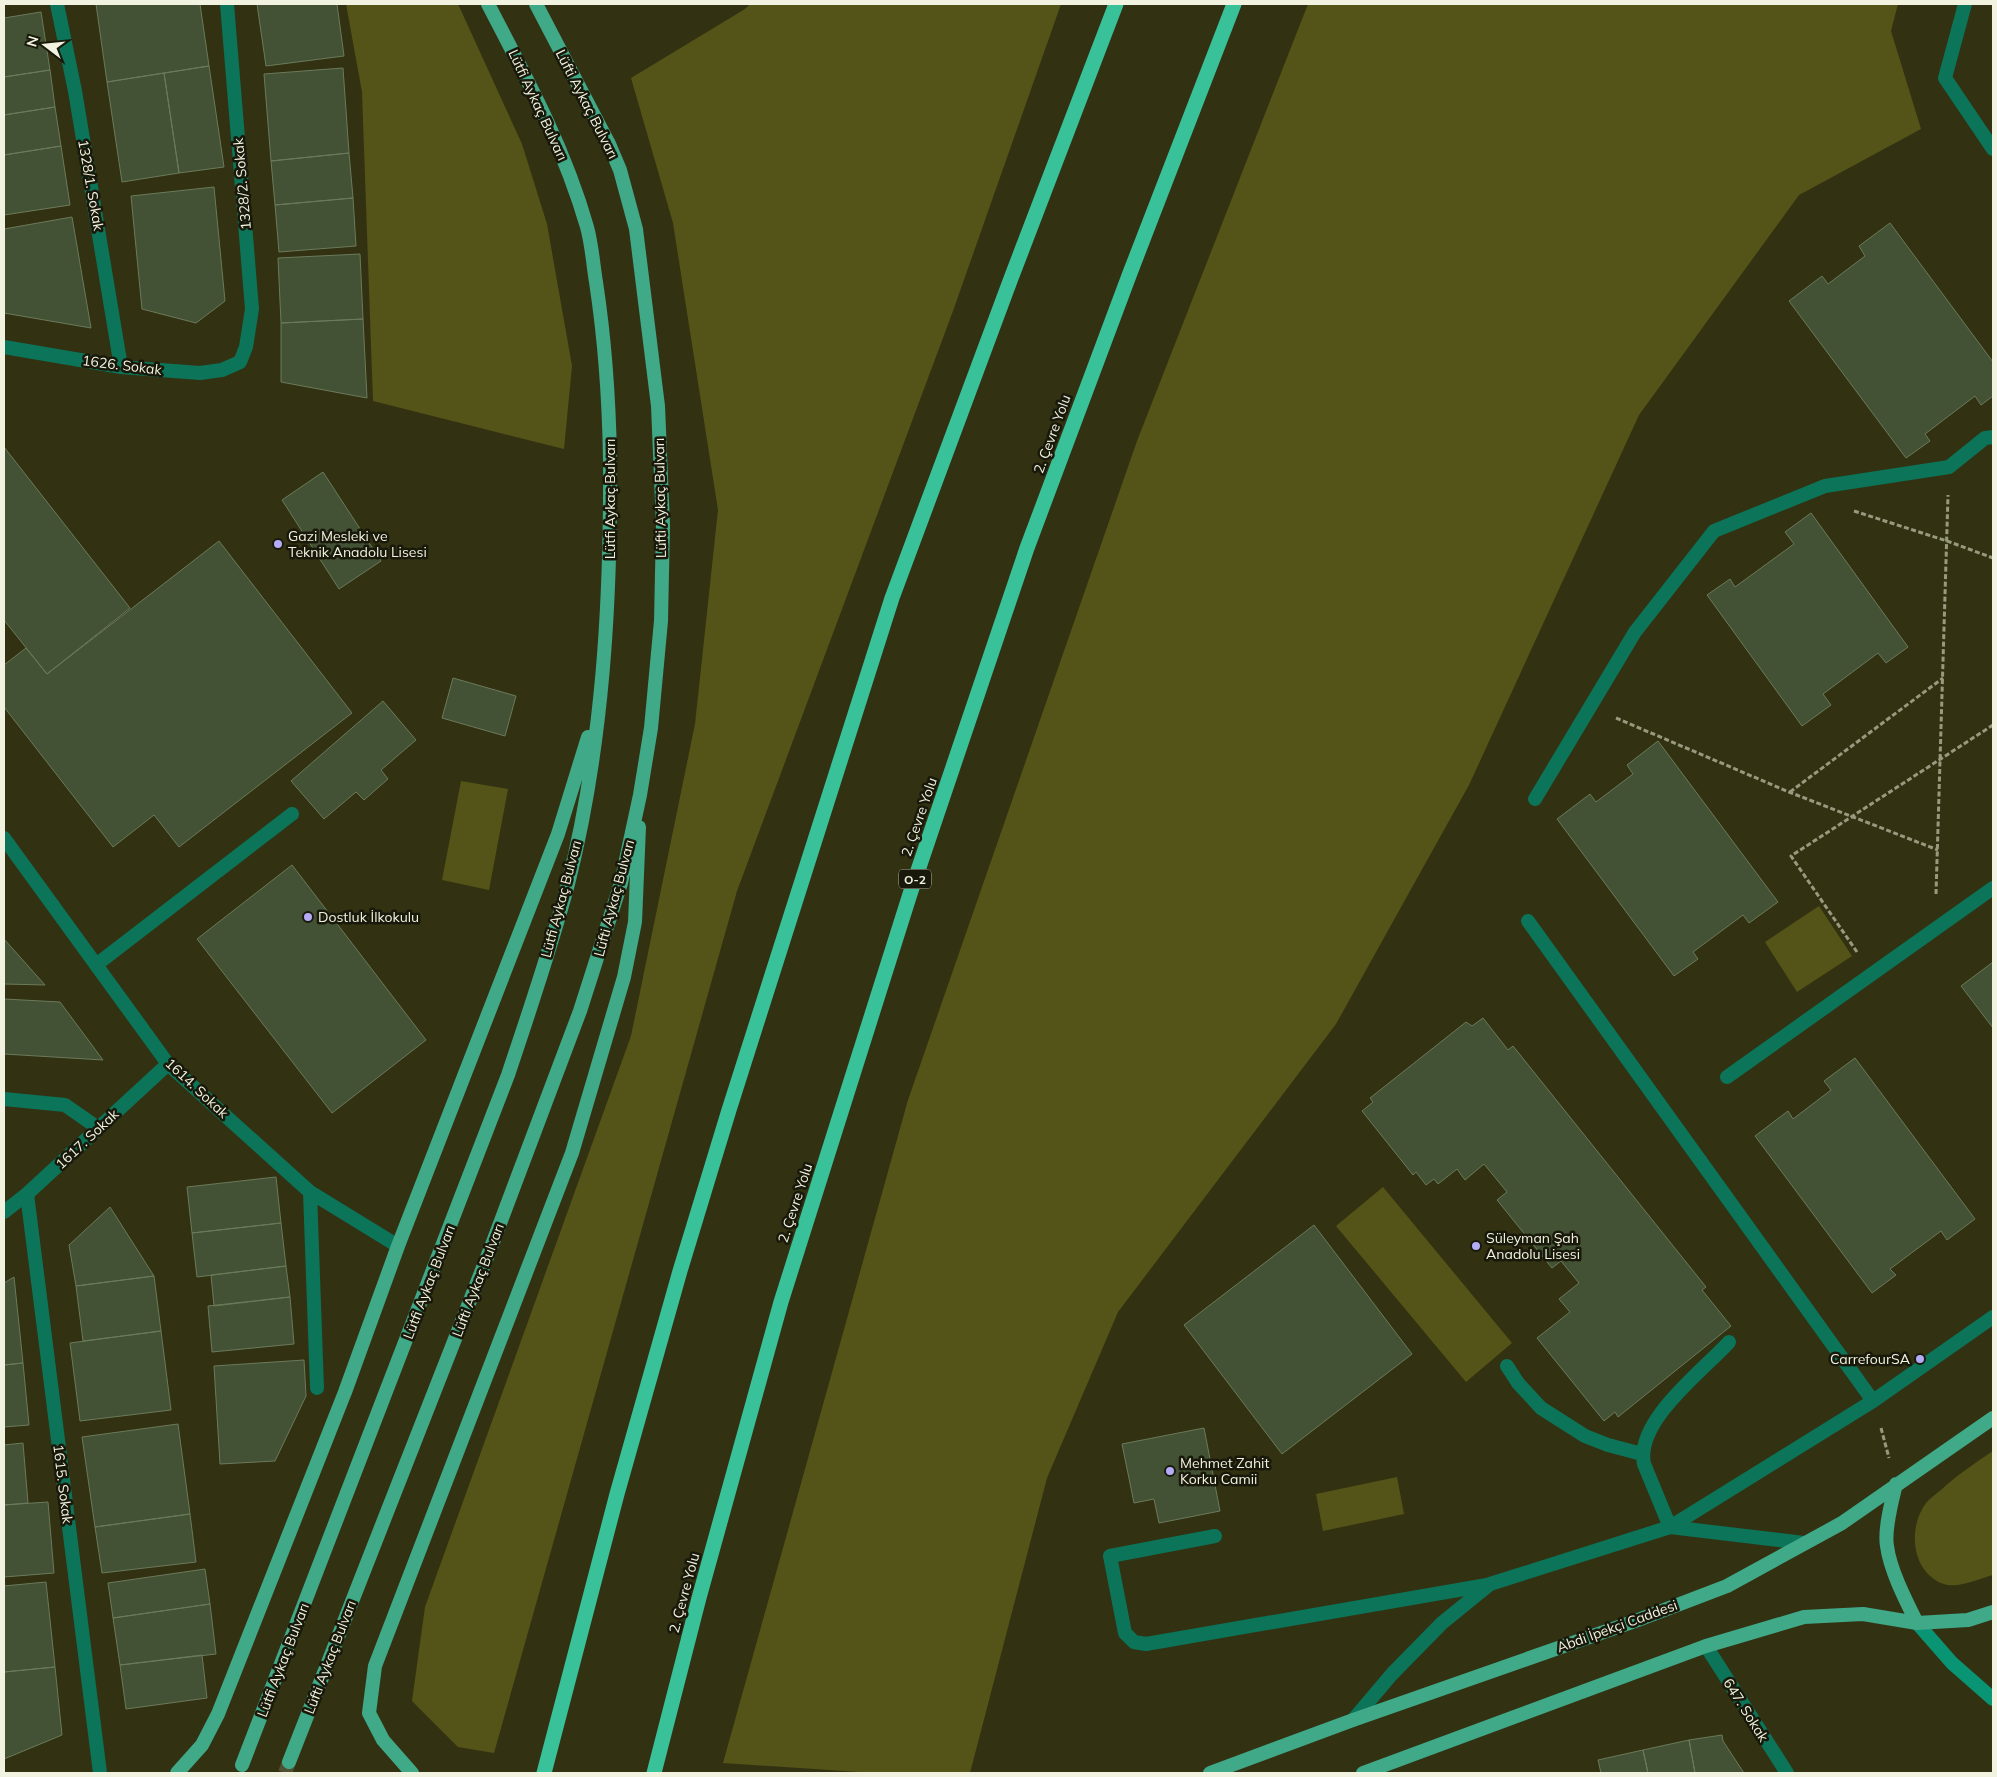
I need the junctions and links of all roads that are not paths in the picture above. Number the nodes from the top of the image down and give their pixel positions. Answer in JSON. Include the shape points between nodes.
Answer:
{"nodes":[{"id":1,"x":57,"y":4,"type":"edge"},
{"id":2,"x":227,"y":4,"type":"edge"},
{"id":3,"x":488,"y":4,"type":"edge"},
{"id":4,"x":536,"y":4,"type":"edge"},
{"id":5,"x":1116,"y":4,"type":"edge"},
{"id":6,"x":1234,"y":4,"type":"edge"},
{"id":7,"x":1965,"y":4,"type":"edge"},
{"id":8,"x":1993,"y":149,"type":"edge"},
{"id":9,"x":4,"y":347,"type":"edge"},
{"id":10,"x":240,"y":362,"type":"joint"},
{"id":11,"x":121,"y":367,"type":"junction"},
{"id":12,"x":1993,"y":438,"type":"edge"},
{"id":13,"x":601,"y":694,"type":"junction"},
{"id":14,"x":640,"y":795,"type":"junction"},
{"id":15,"x":1535,"y":799,"type":"dead end"},
{"id":16,"x":292,"y":814,"type":"dead end"},
{"id":17,"x":4,"y":838,"type":"edge"},
{"id":18,"x":1993,"y":888,"type":"edge"},
{"id":19,"x":1528,"y":920,"type":"dead end"},
{"id":20,"x":96,"y":965,"type":"junction"},
{"id":21,"x":168,"y":1064,"type":"junction"},
{"id":22,"x":1727,"y":1077,"type":"dead end"},
{"id":23,"x":4,"y":1100,"type":"edge"},
{"id":24,"x":98,"y":1128,"type":"junction"},
{"id":25,"x":310,"y":1192,"type":"junction"},
{"id":26,"x":27,"y":1194,"type":"junction"},
{"id":27,"x":4,"y":1212,"type":"edge"},
{"id":28,"x":398,"y":1246,"type":"junction"},
{"id":29,"x":1993,"y":1317,"type":"edge"},
{"id":30,"x":1729,"y":1342,"type":"dead end"},
{"id":31,"x":1507,"y":1366,"type":"dead end"},
{"id":32,"x":317,"y":1388,"type":"dead end"},
{"id":33,"x":1873,"y":1401,"type":"junction"},
{"id":34,"x":1993,"y":1418,"type":"edge"},
{"id":35,"x":1642,"y":1454,"type":"junction"},
{"id":36,"x":1896,"y":1484,"type":"junction"},
{"id":37,"x":1670,"y":1527,"type":"junction"},
{"id":38,"x":1216,"y":1536,"type":"dead end"},
{"id":39,"x":1804,"y":1543,"type":"junction"},
{"id":40,"x":1490,"y":1584,"type":"junction"},
{"id":41,"x":1993,"y":1612,"type":"edge"},
{"id":42,"x":1917,"y":1623,"type":"junction"},
{"id":43,"x":1706,"y":1646,"type":"junction"},
{"id":44,"x":1993,"y":1699,"type":"edge"},
{"id":45,"x":1352,"y":1720,"type":"junction"},
{"id":46,"x":289,"y":1762,"type":"tunnel mouth"},
{"id":47,"x":242,"y":1765,"type":"dead end"},
{"id":48,"x":100,"y":1773,"type":"edge"},
{"id":49,"x":177,"y":1773,"type":"edge"},
{"id":50,"x":412,"y":1773,"type":"edge"},
{"id":51,"x":544,"y":1773,"type":"edge"},
{"id":52,"x":654,"y":1773,"type":"edge"},
{"id":53,"x":1210,"y":1773,"type":"edge"},
{"id":54,"x":1363,"y":1773,"type":"edge"},
{"id":55,"x":1786,"y":1773,"type":"edge"}],
"edges":[{"from":1,"to":11,"type":"street","name":"1328/1. Sokak","via":[[75,90]]},
{"from":2,"to":10,"type":"street","name":"1328/2. Sokak","via":[[252,309],[246,347]]},
{"from":3,"to":13,"type":"main road","name":"Lütfi Aykaç Bulvarı","via":[[545,114],[571,174],[588,231],[609,396],[611,539]]},
{"from":4,"to":14,"type":"main road","name":"Lüfti Aykaç Bulvarı","via":[[620,170],[636,230],[651,344],[658,406],[663,525],[661,621],[651,728]]},
{"from":5,"to":51,"type":"highway","via":[[892,598],[680,1271]]},
{"from":6,"to":52,"type":"highway","name":"2. Çevre Yolu","number":"O-2","via":[[1027,548],[910,894],[781,1302]]},
{"from":7,"to":8,"type":"street","via":[[1945,78]]},
{"from":9,"to":11,"type":"street","name":"1626. Sokak"},
{"from":10,"to":11,"type":"street","name":"1626. Sokak","via":[[222,370],[200,373]]},
{"from":12,"to":15,"type":"street","via":[[1985,438],[1949,467],[1825,486],[1714,531],[1635,632]]},
{"from":13,"to":28,"type":"main road","via":[[558,834]]},
{"from":13,"to":47,"type":"main road","name":"Lütfi Aykaç Bulvarı","via":[[588,784],[568,883],[508,1075]]},
{"from":14,"to":46,"type":"main road","name":"Lüfti Aykaç Bulvarı","via":[[620,883],[580,1011]]},
{"from":14,"to":50,"type":"main road","via":[[635,922],[624,977],[572,1153],[375,1666],[369,1713],[383,1740]]},
{"from":16,"to":20,"type":"street"},
{"from":17,"to":20,"type":"street","name":"1614. Sokak"},
{"from":18,"to":22,"type":"street"},
{"from":19,"to":33,"type":"street"},
{"from":20,"to":21,"type":"street","name":"1614. Sokak"},
{"from":21,"to":24,"type":"street","name":"1617. Sokak"},
{"from":21,"to":25,"type":"street","name":"1614. Sokak"},
{"from":23,"to":24,"type":"street","via":[[65,1105]]},
{"from":24,"to":26,"type":"street","name":"1617. Sokak"},
{"from":25,"to":28,"type":"street","name":"1614. Sokak"},
{"from":25,"to":32,"type":"street"},
{"from":26,"to":27,"type":"street","name":"1617. Sokak"},
{"from":26,"to":48,"type":"street","name":"1615. Sokak"},
{"from":28,"to":49,"type":"main road","via":[[345,1392],[218,1714],[202,1746]]},
{"from":29,"to":33,"type":"street"},
{"from":30,"to":35,"type":"street","via":[[1682,1388],[1654,1422]]},
{"from":31,"to":35,"type":"street","via":[[1542,1408],[1585,1436]]},
{"from":33,"to":37,"type":"street"},
{"from":34,"to":36,"type":"main road","name":"Abdi İpekçi Caddesi"},
{"from":35,"to":37,"type":"street"},
{"from":36,"to":39,"type":"main road","name":"Abdi İpekçi Caddesi","via":[[1842,1523]]},
{"from":36,"to":42,"type":"main road","via":[[1886,1546],[1899,1585]]},
{"from":37,"to":39,"type":"street"},
{"from":37,"to":40,"type":"street"},
{"from":38,"to":40,"type":"street","via":[[1110,1556],[1125,1633],[1134,1642],[1146,1644]]},
{"from":39,"to":45,"type":"main road","name":"Abdi İpekçi Caddesi","via":[[1727,1586]]},
{"from":40,"to":45,"type":"street","via":[[1442,1623]]},
{"from":41,"to":42,"type":"main road","via":[[1968,1620]]},
{"from":42,"to":43,"type":"main road","via":[[1863,1614],[1804,1617]]},
{"from":42,"to":44,"type":"main road","via":[[1952,1663]]},
{"from":43,"to":54,"type":"main road"},
{"from":43,"to":55,"type":"street","name":"647. Sokak"},
{"from":45,"to":53,"type":"main road","name":"Abdi İpekçi Caddesi"}]}
